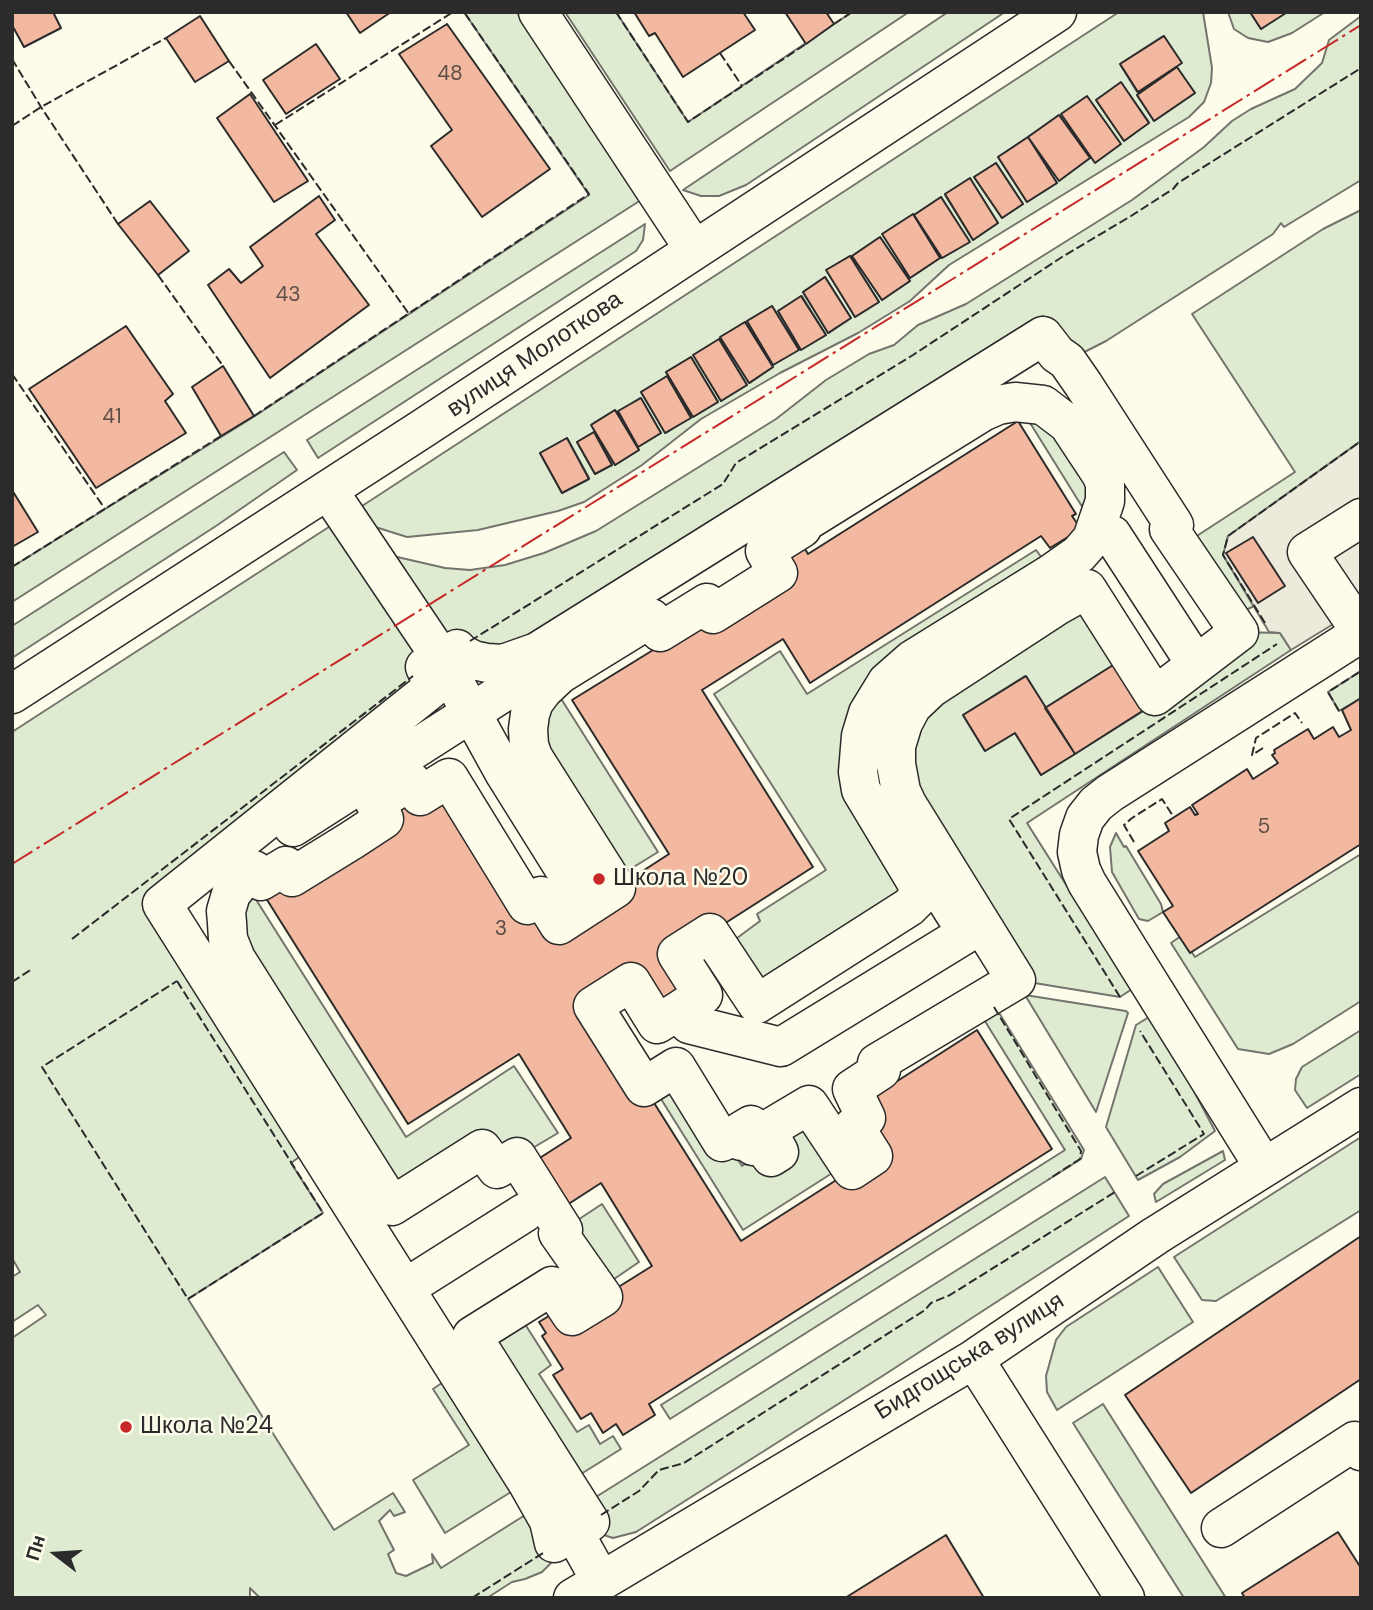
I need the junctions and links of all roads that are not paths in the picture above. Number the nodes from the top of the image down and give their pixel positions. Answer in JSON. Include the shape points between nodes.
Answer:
{"nodes":[{"id":1,"x":538,"y":12,"type":"edge"},
{"id":2,"x":1057,"y":12,"type":"edge"},
{"id":3,"x":694,"y":249,"type":"junction"},
{"id":4,"x":328,"y":490,"type":"junction"},
{"id":5,"x":1361,"y":518,"type":"edge"},
{"id":6,"x":1112,"y":535,"type":"junction"},
{"id":7,"x":1361,"y":633,"type":"edge"},
{"id":8,"x":1186,"y":649,"type":"dead end"},
{"id":9,"x":12,"y":694,"type":"edge"},
{"id":10,"x":471,"y":713,"type":"junction"},
{"id":11,"x":585,"y":902,"type":"dead end"},
{"id":12,"x":689,"y":1024,"type":"dead end"},
{"id":13,"x":1361,"y":1107,"type":"edge"},
{"id":14,"x":1264,"y":1167,"type":"junction"},
{"id":15,"x":524,"y":1213,"type":"dead end"},
{"id":16,"x":418,"y":1280,"type":"junction"},
{"id":17,"x":974,"y":1359,"type":"junction"},
{"id":18,"x":1359,"y":1443,"type":"edge"},
{"id":19,"x":1221,"y":1528,"type":"dead end"},
{"id":20,"x":573,"y":1533,"type":"junction"},
{"id":21,"x":587,"y":1589,"type":"edge"},
{"id":22,"x":1125,"y":1598,"type":"edge"}],
"edges":[{"from":1,"to":3,"type":"street"},
{"from":2,"to":3,"type":"street","name":"вулиця Молоткова"},
{"from":3,"to":4,"type":"street","name":"вулиця Молоткова"},
{"from":4,"to":9,"type":"street","name":"вулиця Молоткова"},
{"from":4,"to":10,"type":"street","via":[[441,658]]},
{"from":5,"to":7,"type":"street","via":[[1307,552]]},
{"from":6,"to":8,"type":"street"},
{"from":6,"to":10,"type":"street","via":[[1122,502],[1121,478],[1082,414],[1050,390],[1014,385],[995,388]]},
{"from":6,"to":12,"type":"street","via":[[1091,566],[922,674],[886,718],[879,742],[884,794],[967,933],[781,1047]]},
{"from":7,"to":14,"type":"street","via":[[1096,803],[1079,835],[1080,870],[1087,883]]},
{"from":10,"to":11,"type":"street"},
{"from":10,"to":16,"type":"street","via":[[245,857],[223,877],[210,907],[210,934],[223,971]]},
{"from":13,"to":14,"type":"street","name":"Бидгощська вулиця"},
{"from":14,"to":17,"type":"street","name":"Бидгощська вулиця"},
{"from":15,"to":16,"type":"street"},
{"from":16,"to":20,"type":"street"},
{"from":17,"to":21,"type":"street","name":"Бидгощська вулиця"},
{"from":17,"to":22,"type":"street"},
{"from":18,"to":19,"type":"street"},
{"from":20,"to":20,"type":"street","via":[[554,1543],[549,1521],[527,1482],[162,904],[431,689],[425,667],[457,649],[473,660],[503,664],[537,652],[1043,336],[1083,384],[1174,526],[1169,528],[1239,632],[1155,696],[1087,589],[931,688],[912,706],[896,746],[901,791],[1016,980],[877,1063],[881,1070],[852,1089],[866,1118],[854,1126],[873,1156],[852,1170],[809,1105],[767,1130],[779,1152],[771,1157],[761,1140],[753,1146],[749,1140],[758,1135],[751,1125],[741,1131],[746,1138],[741,1141],[736,1134],[722,1142],[676,1067],[644,1087],[593,1006],[631,982],[657,1024],[680,1010],[703,995],[677,954],[710,933],[757,1004],[917,898],[915,880],[861,790],[861,736],[868,713],[887,681],[912,660],[1079,555],[1092,539],[1104,508],[1105,483],[1068,424],[1043,405],[1014,402],[982,412],[765,551],[778,573],[713,614],[706,603],[660,632],[652,618],[542,690],[530,714],[533,757],[616,888],[559,925],[541,896],[527,905],[449,778],[420,796],[411,780],[374,803],[384,819],[352,840],[292,877],[285,866],[261,881],[254,870],[231,894],[226,911],[228,939],[236,958],[392,1206],[482,1149],[497,1170],[517,1157],[563,1230],[558,1233],[603,1297],[572,1316],[552,1286],[472,1336],[590,1522]]},
{"from":20,"to":21,"type":"street"}]}
